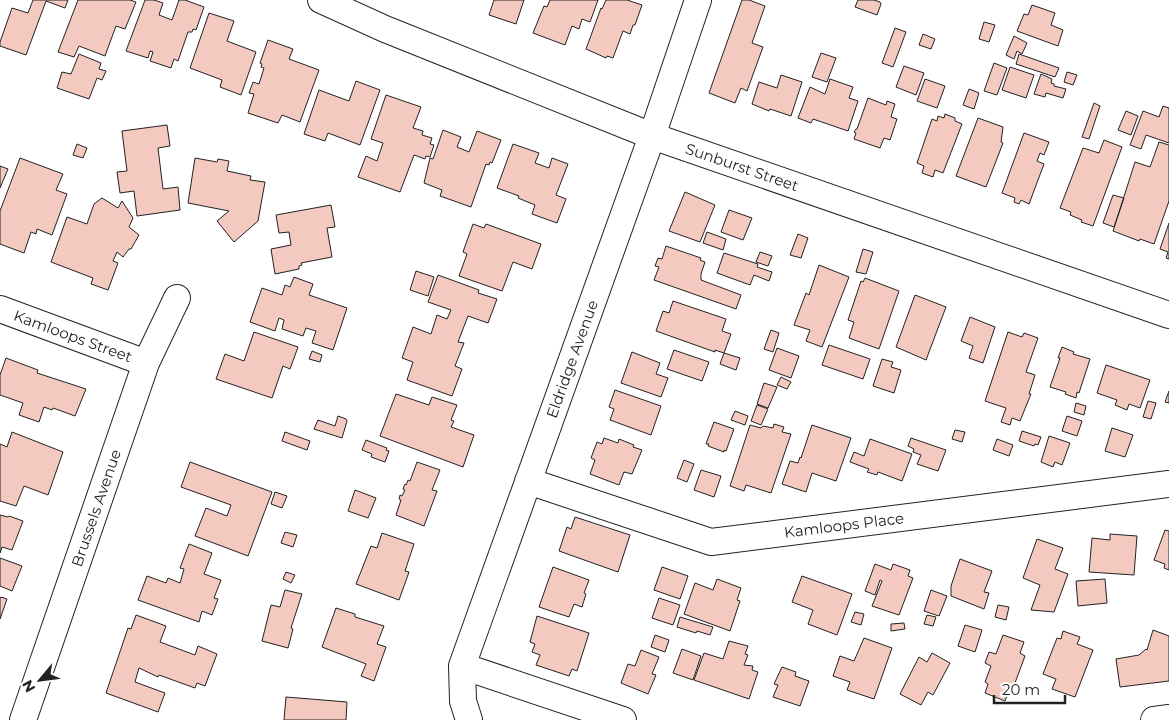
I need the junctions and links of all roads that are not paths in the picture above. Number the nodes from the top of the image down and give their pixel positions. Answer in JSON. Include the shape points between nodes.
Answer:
{"nodes":[{"id":1,"x":321,"y":0,"type":"edge"},
{"id":2,"x":698,"y":0,"type":"edge"},
{"id":3,"x":652,"y":136,"type":"junction"},
{"id":4,"x":178,"y":298,"type":"dead end"},
{"id":5,"x":0,"y":309,"type":"edge"},
{"id":6,"x":1169,"y":315,"type":"edge"},
{"id":7,"x":146,"y":363,"type":"junction"},
{"id":8,"x":528,"y":481,"type":"junction"},
{"id":9,"x":1169,"y":484,"type":"edge"},
{"id":10,"x":462,"y":666,"type":"junction"},
{"id":11,"x":1169,"y":718,"type":"edge"},
{"id":12,"x":23,"y":720,"type":"edge"},
{"id":13,"x":469,"y":720,"type":"edge"},
{"id":14,"x":623,"y":720,"type":"edge"},
{"id":15,"x":1154,"y":720,"type":"edge"}],
"edges":[{"from":1,"to":3,"type":"street","name":"Sunburst Street","via":[[385,29]]},
{"from":2,"to":3,"type":"street","name":"Eldridge Avenue"},
{"from":3,"to":6,"type":"street","name":"Sunburst Street"},
{"from":3,"to":8,"type":"street","name":"Eldridge Avenue"},
{"from":4,"to":7,"type":"street","name":"Brussels Avenue"},
{"from":5,"to":7,"type":"street","name":"Kamloops Street"},
{"from":7,"to":12,"type":"street","name":"Brussels Avenue"},
{"from":8,"to":9,"type":"street","name":"Kamloops Place","via":[[711,542]]},
{"from":8,"to":10,"type":"street","name":"Eldridge Avenue"},
{"from":10,"to":13,"type":"street","name":"Eldridge Avenue","via":[[463,701]]},
{"from":10,"to":14,"type":"street"},
{"from":11,"to":15,"type":"street"}]}
